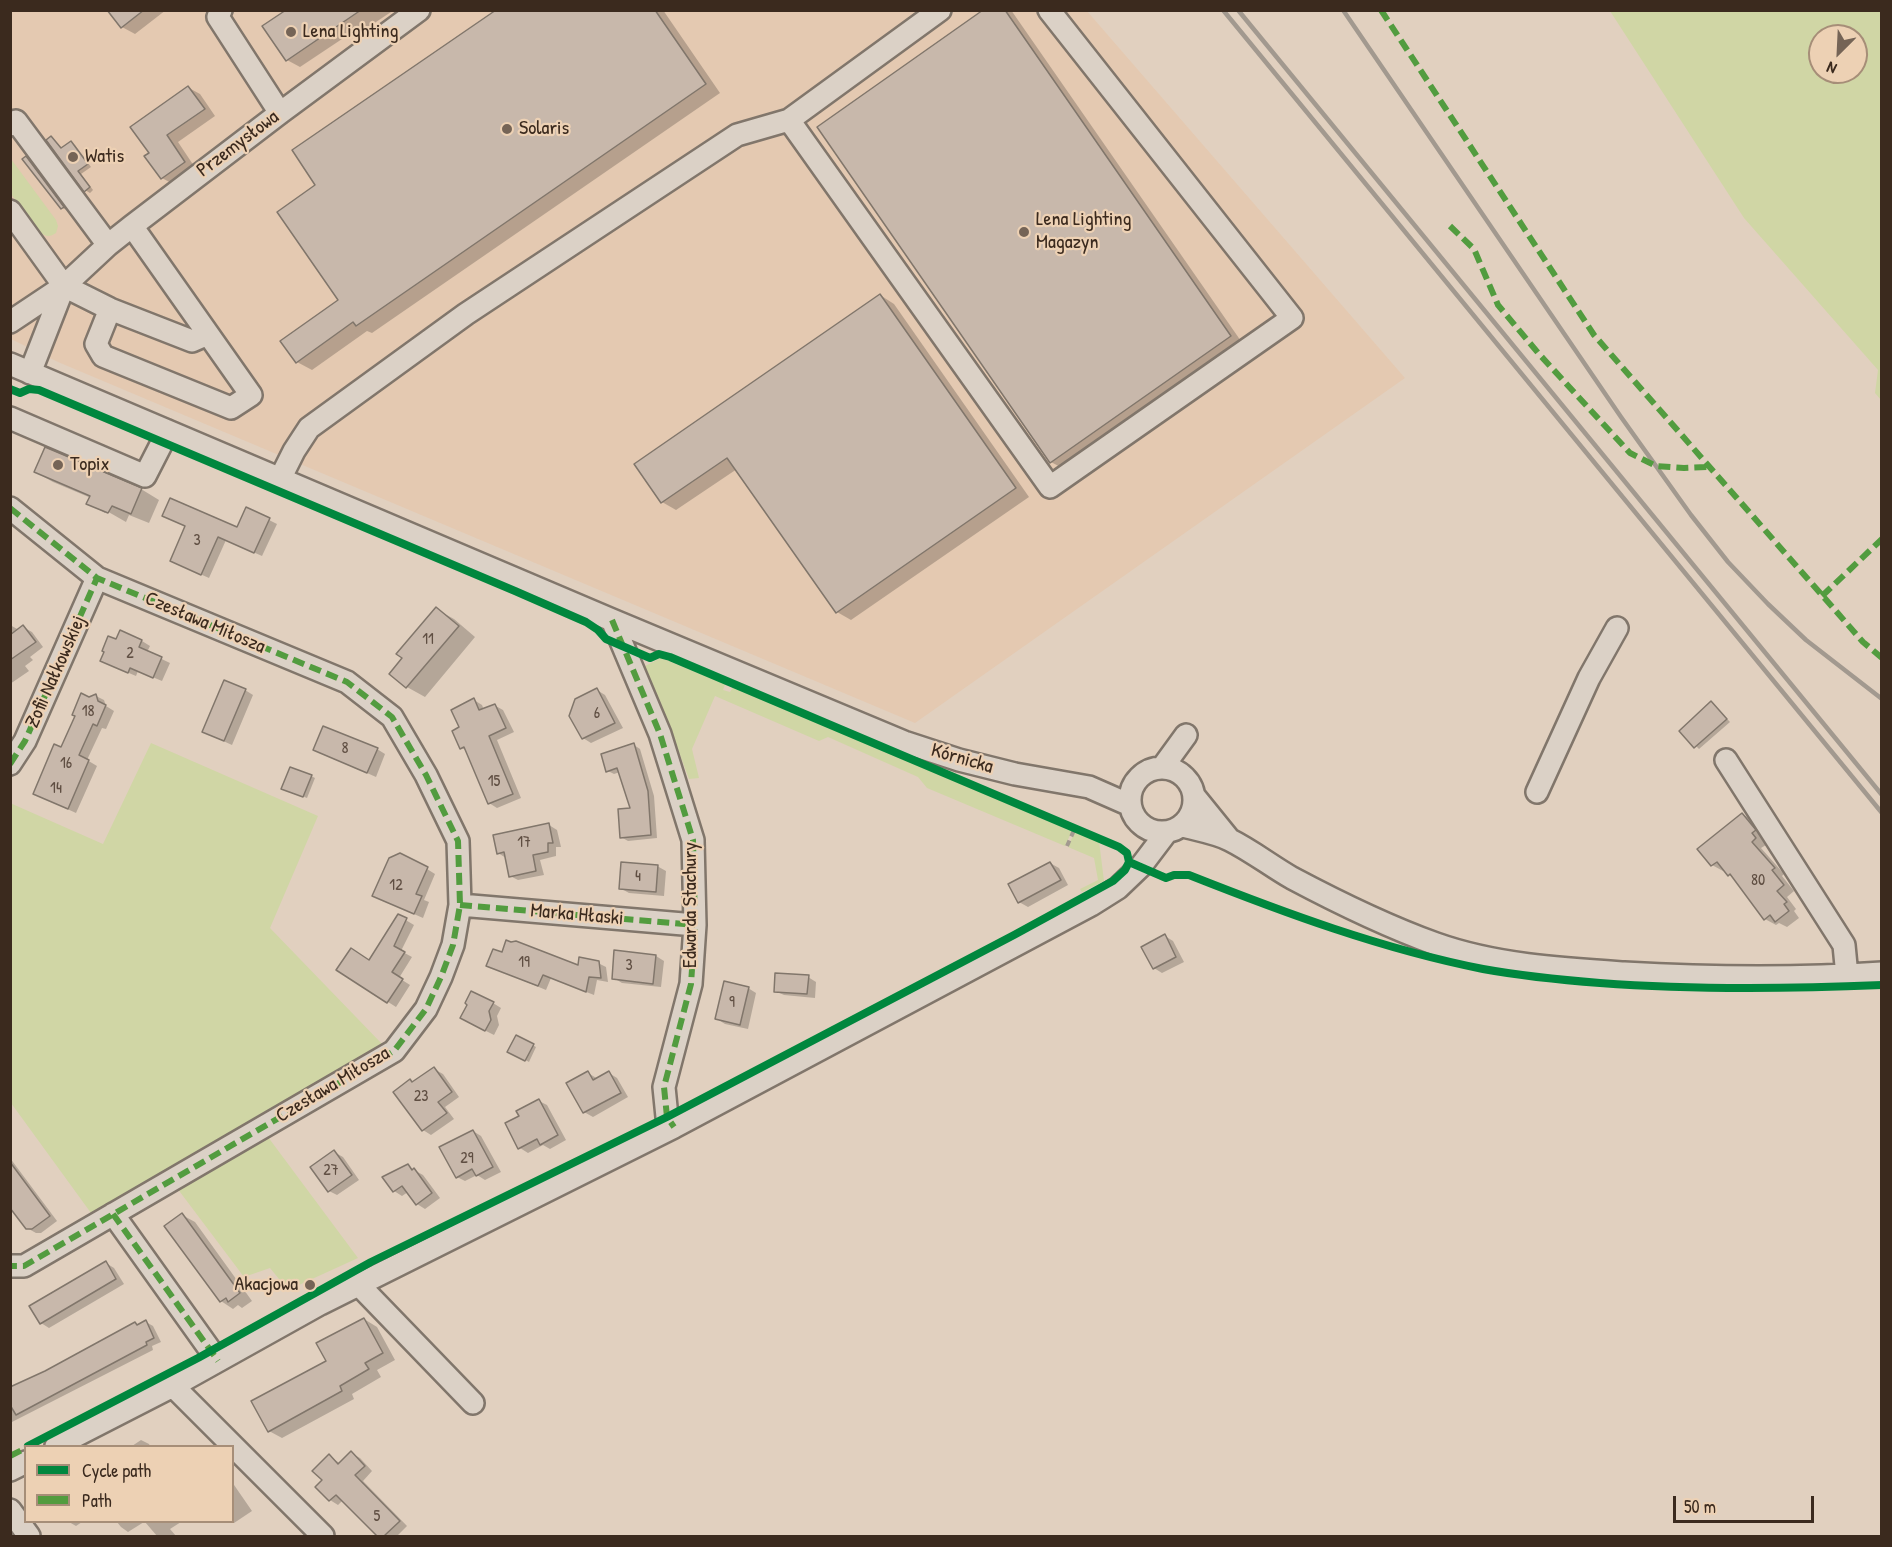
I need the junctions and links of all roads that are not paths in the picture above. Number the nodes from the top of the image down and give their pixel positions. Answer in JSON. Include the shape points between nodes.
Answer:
{"nodes":[{"id":1,"x":221,"y":10,"type":"edge"},
{"id":2,"x":419,"y":10,"type":"edge"},
{"id":3,"x":940,"y":10,"type":"edge"},
{"id":4,"x":1049,"y":10,"type":"edge"},
{"id":5,"x":280,"y":112,"type":"junction"},
{"id":6,"x":789,"y":120,"type":"junction"},
{"id":7,"x":10,"y":125,"type":"edge"},
{"id":8,"x":10,"y":212,"type":"edge"},
{"id":9,"x":132,"y":226,"type":"junction"},
{"id":10,"x":108,"y":245,"type":"junction"},
{"id":11,"x":64,"y":286,"type":"junction"},
{"id":12,"x":110,"y":309,"type":"junction"},
{"id":13,"x":10,"y":322,"type":"edge"},
{"id":14,"x":208,"y":334,"type":"junction"},
{"id":15,"x":10,"y":364,"type":"edge"},
{"id":16,"x":30,"y":373,"type":"junction"},
{"id":17,"x":10,"y":418,"type":"edge"},
{"id":18,"x":168,"y":431,"type":"junction"},
{"id":19,"x":280,"y":479,"type":"junction"},
{"id":20,"x":10,"y":508,"type":"edge"},
{"id":21,"x":97,"y":578,"type":"junction"},
{"id":22,"x":612,"y":620,"type":"junction"},
{"id":23,"x":1617,"y":628,"type":"dead end"},
{"id":24,"x":1726,"y":760,"type":"dead end"},
{"id":25,"x":10,"y":764,"type":"edge"},
{"id":26,"x":1162,"y":768,"type":"junction"},
{"id":27,"x":1183,"y":775,"type":"junction"},
{"id":28,"x":1137,"y":781,"type":"junction"},
{"id":29,"x":1089,"y":787,"type":"junction"},
{"id":30,"x":1537,"y":792,"type":"dead end"},
{"id":31,"x":1195,"y":797,"type":"junction"},
{"id":32,"x":1130,"y":805,"type":"junction"},
{"id":33,"x":1143,"y":826,"type":"junction"},
{"id":34,"x":1175,"y":829,"type":"junction"},
{"id":35,"x":1229,"y":839,"type":"junction"},
{"id":36,"x":1141,"y":866,"type":"junction"},
{"id":37,"x":460,"y":905,"type":"junction"},
{"id":38,"x":695,"y":925,"type":"junction"},
{"id":39,"x":1881,"y":973,"type":"edge"},
{"id":40,"x":1847,"y":975,"type":"junction"},
{"id":41,"x":674,"y":1127,"type":"junction"},
{"id":42,"x":113,"y":1214,"type":"junction"},
{"id":43,"x":10,"y":1266,"type":"edge"},
{"id":44,"x":358,"y":1284,"type":"junction"},
{"id":45,"x":218,"y":1361,"type":"junction"},
{"id":46,"x":173,"y":1386,"type":"junction"},
{"id":47,"x":473,"y":1403,"type":"dead end"},
{"id":48,"x":58,"y":1445,"type":"edge"},
{"id":49,"x":232,"y":1445,"type":"edge"},
{"id":50,"x":234,"y":1447,"type":"edge"},
{"id":51,"x":24,"y":1463,"type":"edge"},
{"id":52,"x":10,"y":1470,"type":"edge"},
{"id":53,"x":10,"y":1510,"type":"edge"},
{"id":54,"x":29,"y":1536,"type":"edge"},
{"id":55,"x":323,"y":1536,"type":"edge"}],
"edges":[{"from":1,"to":5,"type":"street","via":[[218,17]]},
{"from":2,"to":5,"type":"street","name":"Przemysłowa"},
{"from":3,"to":6,"type":"street"},
{"from":4,"to":6,"type":"street","via":[[1292,318],[1050,487]]},
{"from":5,"to":9,"type":"street","name":"Przemysłowa"},
{"from":6,"to":19,"type":"street","via":[[736,135],[466,314],[309,428]]},
{"from":7,"to":10,"type":"street","via":[[16,121]]},
{"from":8,"to":11,"type":"street"},
{"from":9,"to":10,"type":"street","name":"Przemysłowa"},
{"from":9,"to":14,"type":"street"},
{"from":10,"to":11,"type":"street","name":"Przemysłowa"},
{"from":11,"to":12,"type":"street"},
{"from":11,"to":13,"type":"street","name":"Przemysłowa"},
{"from":11,"to":16,"type":"street","name":"Przemysłowa"},
{"from":12,"to":14,"type":"street","via":[[192,341]]},
{"from":12,"to":14,"type":"street","via":[[96,344],[103,356],[231,408],[251,395]]},
{"from":15,"to":16,"type":"street","name":"Kórnicka"},
{"from":16,"to":18,"type":"street","name":"Kórnicka"},
{"from":17,"to":18,"type":"street","via":[[145,476]]},
{"from":18,"to":19,"type":"street","name":"Kórnicka"},
{"from":19,"to":22,"type":"street","name":"Kórnicka"},
{"from":20,"to":21,"type":"street","name":"Czesława Miłosza"},
{"from":21,"to":25,"type":"street","name":"Zofii Nałkowskiej","via":[[25,741]]},
{"from":21,"to":37,"type":"street","name":"Czesława Miłosza","via":[[347,682],[392,717],[458,841]]},
{"from":22,"to":29,"type":"street","name":"Kórnicka","via":[[904,742],[1015,774]]},
{"from":22,"to":38,"type":"street","name":"Edwarda Stachury","via":[[660,734],[693,840]]},
{"from":23,"to":30,"type":"street","via":[[1589,678]]},
{"from":24,"to":40,"type":"street","via":[[1844,945]]},
{"from":26,"to":27,"type":"street"},
{"from":26,"to":27,"type":"street","via":[[1186,735]]},
{"from":26,"to":28,"type":"street","via":[[1152,769]]},
{"from":27,"to":31,"type":"street"},
{"from":28,"to":29,"type":"street"},
{"from":28,"to":32,"type":"street"},
{"from":29,"to":32,"type":"street"},
{"from":31,"to":34,"type":"street","via":[[1190,818]]},
{"from":31,"to":35,"type":"street"},
{"from":32,"to":33,"type":"street"},
{"from":33,"to":34,"type":"street","via":[[1154,832]]},
{"from":33,"to":36,"type":"street"},
{"from":34,"to":35,"type":"street"},
{"from":34,"to":36,"type":"street"},
{"from":35,"to":40,"type":"street","via":[[1279,870],[1389,926],[1438,945],[1485,957],[1656,974]]},
{"from":36,"to":41,"type":"street","via":[[1118,888],[1091,905]]},
{"from":37,"to":38,"type":"street","name":"Marka Hłaski"},
{"from":37,"to":42,"type":"street","name":"Czesława Miłosza","via":[[453,945],[441,977],[426,1009],[394,1051]]},
{"from":38,"to":41,"type":"street","name":"Edwarda Stachury","via":[[691,984],[664,1087],[667,1117]]},
{"from":39,"to":40,"type":"street"},
{"from":41,"to":44,"type":"street"},
{"from":42,"to":43,"type":"street","name":"Czesława Miłosza","via":[[24,1266]]},
{"from":42,"to":45,"type":"street"},
{"from":44,"to":45,"type":"street"},
{"from":44,"to":47,"type":"street"},
{"from":45,"to":46,"type":"street"},
{"from":46,"to":48,"type":"street"},
{"from":46,"to":49,"type":"street"},
{"from":50,"to":55,"type":"street"},
{"from":51,"to":52,"type":"street"},
{"from":53,"to":54,"type":"street"}]}
